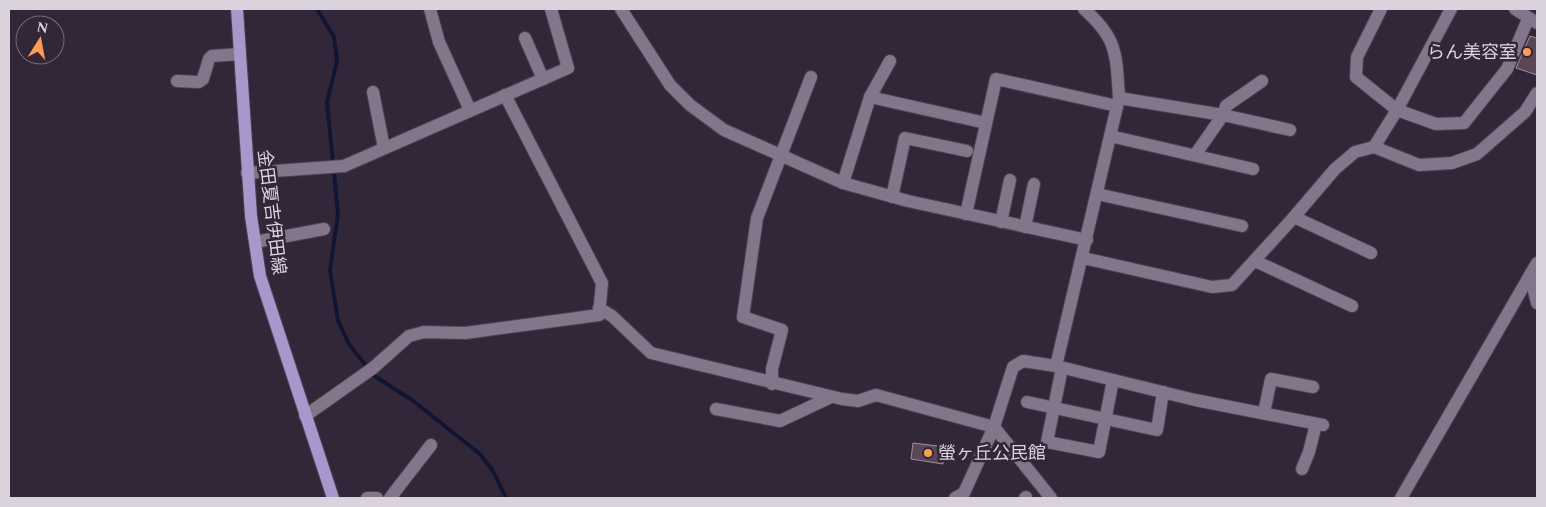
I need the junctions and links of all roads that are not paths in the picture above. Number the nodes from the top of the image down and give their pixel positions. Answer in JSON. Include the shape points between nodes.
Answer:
{"nodes":[{"id":1,"x":237,"y":9,"type":"edge"},
{"id":2,"x":430,"y":9,"type":"edge"},
{"id":3,"x":551,"y":9,"type":"edge"},
{"id":4,"x":621,"y":9,"type":"edge"},
{"id":5,"x":1084,"y":9,"type":"edge"},
{"id":6,"x":1381,"y":9,"type":"edge"},
{"id":7,"x":1451,"y":9,"type":"edge"},
{"id":8,"x":1515,"y":9,"type":"edge"},
{"id":9,"x":1533,"y":21,"type":"edge"},
{"id":10,"x":525,"y":38,"type":"dead end"},
{"id":11,"x":240,"y":54,"type":"junction"},
{"id":12,"x":890,"y":61,"type":"dead end"},
{"id":13,"x":811,"y":77,"type":"dead end"},
{"id":14,"x":543,"y":79,"type":"junction"},
{"id":15,"x":177,"y":81,"type":"dead end"},
{"id":16,"x":1262,"y":81,"type":"dead end"},
{"id":17,"x":372,"y":92,"type":"dead end"},
{"id":18,"x":1537,"y":93,"type":"edge"},
{"id":19,"x":506,"y":95,"type":"junction"},
{"id":20,"x":870,"y":97,"type":"junction"},
{"id":21,"x":1118,"y":102,"type":"junction"},
{"id":22,"x":470,"y":110,"type":"junction"},
{"id":23,"x":1397,"y":110,"type":"junction"},
{"id":24,"x":1223,"y":115,"type":"junction"},
{"id":25,"x":986,"y":123,"type":"junction"},
{"id":26,"x":1290,"y":130,"type":"dead end"},
{"id":27,"x":1110,"y":136,"type":"junction"},
{"id":28,"x":1374,"y":147,"type":"junction"},
{"id":29,"x":384,"y":148,"type":"junction"},
{"id":30,"x":967,"y":151,"type":"dead end"},
{"id":31,"x":1195,"y":155,"type":"junction"},
{"id":32,"x":782,"y":157,"type":"junction"},
{"id":33,"x":1253,"y":169,"type":"dead end"},
{"id":34,"x":247,"y":173,"type":"junction"},
{"id":35,"x":1010,"y":180,"type":"dead end"},
{"id":36,"x":843,"y":183,"type":"junction"},
{"id":37,"x":1034,"y":184,"type":"dead end"},
{"id":38,"x":1097,"y":194,"type":"junction"},
{"id":39,"x":892,"y":197,"type":"junction"},
{"id":40,"x":966,"y":214,"type":"junction"},
{"id":41,"x":1294,"y":217,"type":"junction"},
{"id":42,"x":1001,"y":222,"type":"junction"},
{"id":43,"x":1242,"y":226,"type":"dead end"},
{"id":44,"x":1025,"y":227,"type":"junction"},
{"id":45,"x":324,"y":230,"type":"dead end"},
{"id":46,"x":1087,"y":240,"type":"junction"},
{"id":47,"x":255,"y":242,"type":"junction"},
{"id":48,"x":1371,"y":253,"type":"dead end"},
{"id":49,"x":1083,"y":258,"type":"junction"},
{"id":50,"x":1254,"y":261,"type":"junction"},
{"id":51,"x":1537,"y":263,"type":"edge"},
{"id":52,"x":1530,"y":275,"type":"junction"},
{"id":53,"x":1537,"y":303,"type":"edge"},
{"id":54,"x":1352,"y":306,"type":"dead end"},
{"id":55,"x":600,"y":308,"type":"junction"},
{"id":56,"x":1059,"y":367,"type":"junction"},
{"id":57,"x":1113,"y":380,"type":"junction"},
{"id":58,"x":772,"y":384,"type":"junction"},
{"id":59,"x":1313,"y":386,"type":"dead end"},
{"id":60,"x":1163,"y":392,"type":"junction"},
{"id":61,"x":831,"y":397,"type":"junction"},
{"id":62,"x":1028,"y":402,"type":"dead end"},
{"id":63,"x":1054,"y":408,"type":"junction"},
{"id":64,"x":716,"y":409,"type":"dead end"},
{"id":65,"x":1264,"y":413,"type":"junction"},
{"id":66,"x":305,"y":416,"type":"junction"},
{"id":67,"x":1105,"y":419,"type":"junction"},
{"id":68,"x":994,"y":427,"type":"junction"},
{"id":69,"x":431,"y":445,"type":"dead end"},
{"id":70,"x":1302,"y":469,"type":"dead end"},
{"id":71,"x":962,"y":496,"type":"edge"},
{"id":72,"x":328,"y":498,"type":"edge"},
{"id":73,"x":333,"y":498,"type":"edge"},
{"id":74,"x":367,"y":498,"type":"edge"},
{"id":75,"x":377,"y":498,"type":"edge"},
{"id":76,"x":390,"y":498,"type":"edge"},
{"id":77,"x":1051,"y":498,"type":"edge"},
{"id":78,"x":1401,"y":498,"type":"edge"}],
"edges":[{"from":1,"to":11,"type":"main road","name":"金田夏吉伊田線"},
{"from":2,"to":22,"type":"street","via":[[439,42]]},
{"from":3,"to":14,"type":"street","via":[[568,68]]},
{"from":4,"to":32,"type":"street","via":[[670,85],[690,105],[724,130]]},
{"from":5,"to":21,"type":"street","via":[[1103,26],[1113,43]]},
{"from":6,"to":23,"type":"street","via":[[1356,57],[1356,76]]},
{"from":7,"to":23,"type":"street"},
{"from":8,"to":9,"type":"street"},
{"from":9,"to":23,"type":"street","via":[[1507,69],[1464,122],[1436,124]]},
{"from":10,"to":14,"type":"street"},
{"from":11,"to":15,"type":"street","via":[[212,56],[199,82]]},
{"from":11,"to":34,"type":"main road","name":"金田夏吉伊田線"},
{"from":12,"to":20,"type":"street"},
{"from":13,"to":32,"type":"street"},
{"from":14,"to":19,"type":"street"},
{"from":16,"to":24,"type":"street","via":[[1226,106]]},
{"from":17,"to":29,"type":"street"},
{"from":18,"to":28,"type":"street","via":[[1524,112],[1477,154],[1452,163],[1436,166],[1419,164]]},
{"from":19,"to":22,"type":"street"},
{"from":19,"to":55,"type":"street","via":[[602,283]]},
{"from":20,"to":25,"type":"street"},
{"from":20,"to":36,"type":"street"},
{"from":21,"to":24,"type":"street"},
{"from":21,"to":25,"type":"street","via":[[996,79]]},
{"from":21,"to":27,"type":"street"},
{"from":22,"to":29,"type":"street"},
{"from":23,"to":28,"type":"street"},
{"from":24,"to":26,"type":"street"},
{"from":24,"to":31,"type":"street"},
{"from":25,"to":40,"type":"street"},
{"from":27,"to":31,"type":"street"},
{"from":27,"to":38,"type":"street"},
{"from":28,"to":41,"type":"street","via":[[1355,152],[1335,169]]},
{"from":29,"to":34,"type":"street","via":[[333,168]]},
{"from":30,"to":39,"type":"street","via":[[905,138]]},
{"from":31,"to":33,"type":"street"},
{"from":32,"to":36,"type":"street"},
{"from":32,"to":58,"type":"street","via":[[757,218],[743,317],[782,330],[772,369]]},
{"from":34,"to":47,"type":"main road","name":"金田夏吉伊田線"},
{"from":35,"to":42,"type":"street"},
{"from":36,"to":39,"type":"street"},
{"from":37,"to":44,"type":"street"},
{"from":38,"to":43,"type":"street"},
{"from":38,"to":46,"type":"street"},
{"from":39,"to":40,"type":"street"},
{"from":40,"to":42,"type":"street"},
{"from":41,"to":48,"type":"street"},
{"from":41,"to":50,"type":"street"},
{"from":42,"to":44,"type":"street"},
{"from":44,"to":46,"type":"street"},
{"from":45,"to":47,"type":"street"},
{"from":46,"to":49,"type":"street"},
{"from":47,"to":66,"type":"main road","name":"金田夏吉伊田線","via":[[260,276]]},
{"from":49,"to":50,"type":"street","via":[[1212,287],[1232,285]]},
{"from":49,"to":56,"type":"street"},
{"from":50,"to":54,"type":"street"},
{"from":51,"to":52,"type":"street"},
{"from":52,"to":53,"type":"street"},
{"from":52,"to":78,"type":"street"},
{"from":55,"to":58,"type":"street","via":[[651,353]]},
{"from":55,"to":66,"type":"street","via":[[599,315],[465,333],[424,332],[409,336],[368,371]]},
{"from":56,"to":57,"type":"street"},
{"from":56,"to":63,"type":"street"},
{"from":56,"to":68,"type":"street","via":[[1023,361],[1013,367]]},
{"from":57,"to":60,"type":"street"},
{"from":57,"to":67,"type":"street"},
{"from":58,"to":61,"type":"street"},
{"from":59,"to":65,"type":"street","via":[[1271,379]]},
{"from":60,"to":65,"type":"street"},
{"from":60,"to":67,"type":"street","via":[[1157,430]]},
{"from":61,"to":64,"type":"street","via":[[780,421]]},
{"from":61,"to":68,"type":"street","via":[[858,401],[876,396]]},
{"from":62,"to":63,"type":"street"},
{"from":63,"to":67,"type":"street"},
{"from":63,"to":67,"type":"street","via":[[1047,442],[1098,452]]},
{"from":65,"to":70,"type":"street","via":[[1319,424]]},
{"from":66,"to":73,"type":"main road","name":"金田夏吉伊田線"},
{"from":68,"to":71,"type":"street"},
{"from":68,"to":77,"type":"street"},
{"from":69,"to":76,"type":"street"},
{"from":72,"to":73,"type":"street"},
{"from":74,"to":75,"type":"street"}]}
